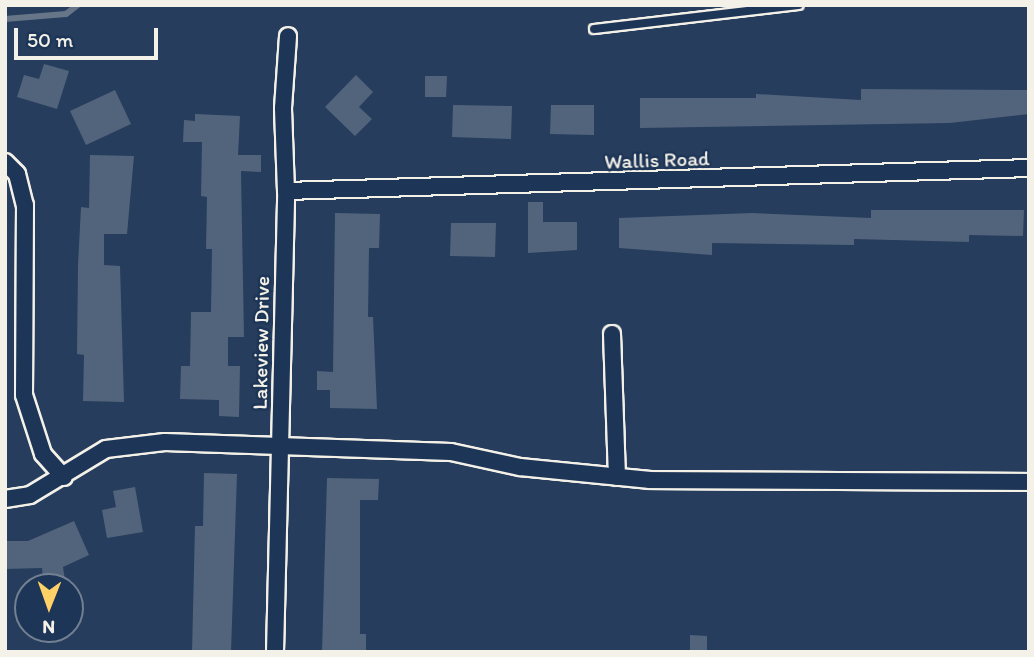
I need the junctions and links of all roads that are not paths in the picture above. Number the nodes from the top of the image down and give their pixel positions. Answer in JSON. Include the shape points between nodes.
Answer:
{"nodes":[{"id":1,"x":799,"y":5,"type":"edge"},
{"id":2,"x":594,"y":29,"type":"dead end"},
{"id":3,"x":289,"y":37,"type":"dead end"},
{"id":4,"x":5,"y":162,"type":"edge"},
{"id":5,"x":1029,"y":168,"type":"edge"},
{"id":6,"x":286,"y":191,"type":"junction"},
{"id":7,"x":612,"y":334,"type":"dead end"},
{"id":8,"x":280,"y":450,"type":"junction"},
{"id":9,"x":64,"y":477,"type":"junction"},
{"id":10,"x":617,"y":477,"type":"junction"},
{"id":11,"x":1029,"y":482,"type":"edge"},
{"id":12,"x":5,"y":499,"type":"edge"},
{"id":13,"x":275,"y":652,"type":"edge"}],
"edges":[{"from":1,"to":2,"type":"lane"},
{"from":3,"to":6,"type":"street","name":"Lakeview Drive","via":[[283,108]]},
{"from":4,"to":9,"type":"street","via":[[18,174],[24,205],[24,395],[43,454]]},
{"from":5,"to":6,"type":"street","name":"Wallis Road"},
{"from":6,"to":8,"type":"street","name":"Lakeview Drive"},
{"from":7,"to":10,"type":"street"},
{"from":8,"to":9,"type":"street","via":[[135,444],[80,461]]},
{"from":8,"to":10,"type":"street","via":[[450,452],[520,467]]},
{"from":8,"to":13,"type":"street","name":"Lakeview Drive"},
{"from":9,"to":12,"type":"street","via":[[30,495]]},
{"from":10,"to":11,"type":"street"}]}
